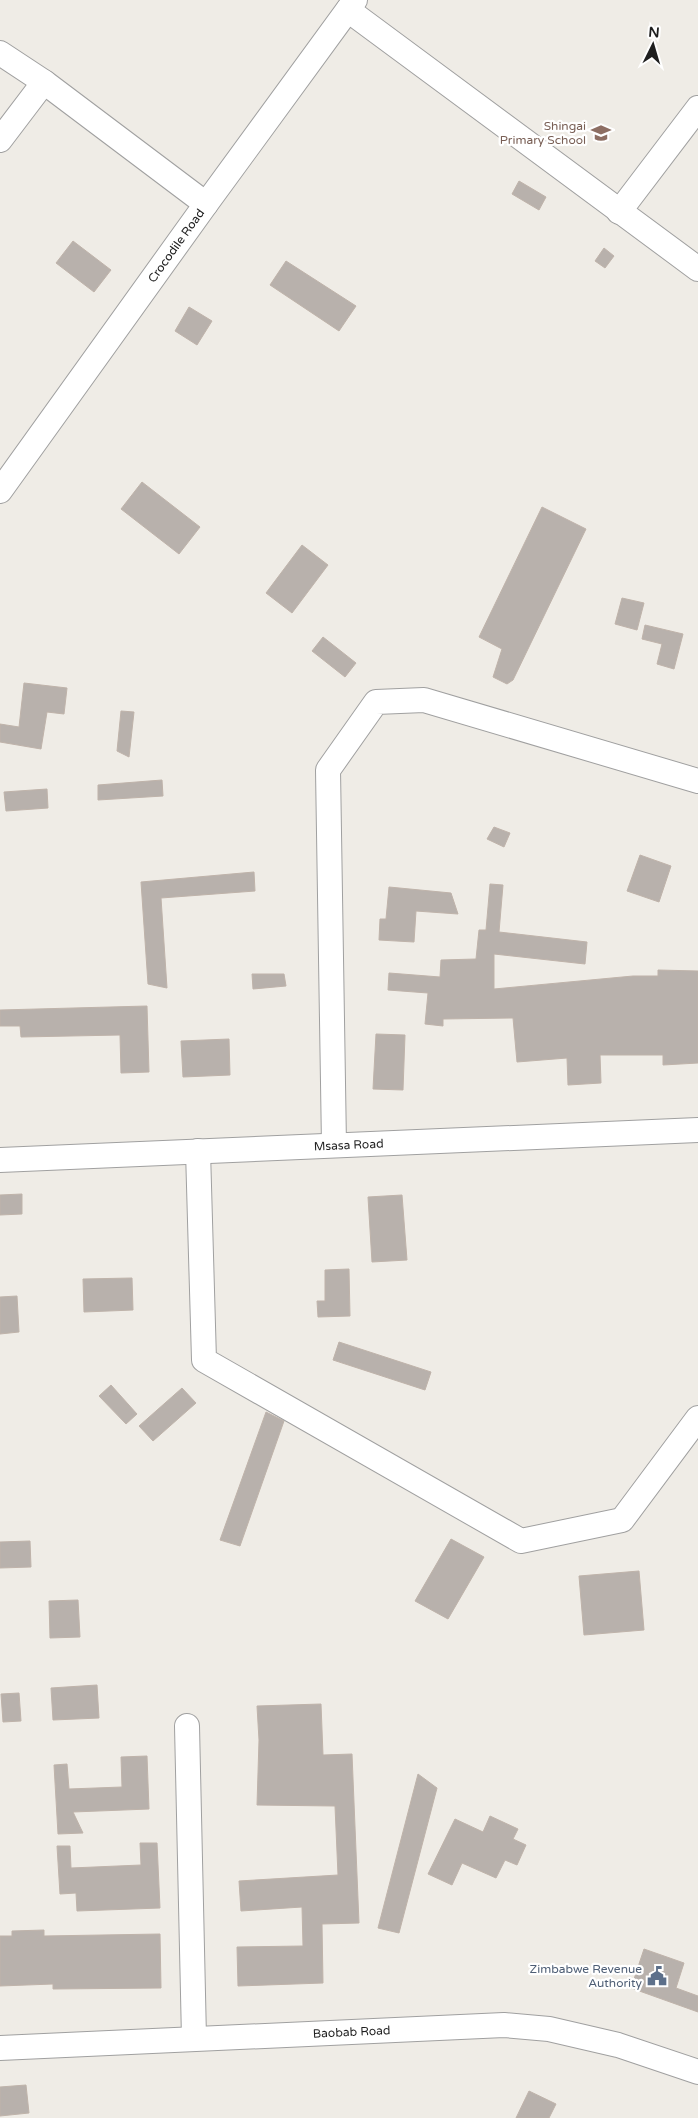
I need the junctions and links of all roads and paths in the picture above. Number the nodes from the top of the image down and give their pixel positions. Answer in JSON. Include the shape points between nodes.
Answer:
{"nodes":[{"id":1,"x":351,"y":5,"type":"edge"},
{"id":2,"x":0,"y":53,"type":"edge"},
{"id":3,"x":44,"y":82,"type":"junction"},
{"id":4,"x":698,"y":108,"type":"edge"},
{"id":5,"x":0,"y":140,"type":"edge"},
{"id":6,"x":206,"y":204,"type":"junction"},
{"id":7,"x":619,"y":212,"type":"junction"},
{"id":8,"x":698,"y":269,"type":"edge"},
{"id":9,"x":0,"y":491,"type":"edge"},
{"id":10,"x":698,"y":781,"type":"edge"},
{"id":11,"x":698,"y":1130,"type":"edge"},
{"id":12,"x":334,"y":1145,"type":"junction"},
{"id":13,"x":198,"y":1151,"type":"junction"},
{"id":14,"x":0,"y":1160,"type":"edge"},
{"id":15,"x":698,"y":1418,"type":"edge"},
{"id":16,"x":187,"y":1726,"type":"dead end"},
{"id":17,"x":194,"y":2038,"type":"junction"},
{"id":18,"x":0,"y":2048,"type":"edge"},
{"id":19,"x":698,"y":2072,"type":"edge"}],
"edges":[{"from":1,"to":6,"type":"street","name":"Crocodile Road"},
{"from":1,"to":7,"type":"street"},
{"from":2,"to":3,"type":"street"},
{"from":3,"to":5,"type":"street"},
{"from":3,"to":6,"type":"street"},
{"from":4,"to":7,"type":"street"},
{"from":6,"to":9,"type":"street","name":"Crocodile Road"},
{"from":7,"to":8,"type":"street"},
{"from":10,"to":12,"type":"street","via":[[424,700],[376,702],[328,770]]},
{"from":11,"to":12,"type":"street","name":"Msasa Road"},
{"from":12,"to":13,"type":"street","name":"Msasa Road"},
{"from":13,"to":14,"type":"street","name":"Msasa Road"},
{"from":13,"to":15,"type":"street","via":[[204,1360],[521,1541],[622,1520]]},
{"from":16,"to":17,"type":"street"},
{"from":17,"to":18,"type":"street","name":"Baobab Road"},
{"from":17,"to":19,"type":"street","name":"Baobab Road","via":[[504,2025],[549,2029],[601,2041]]}]}
